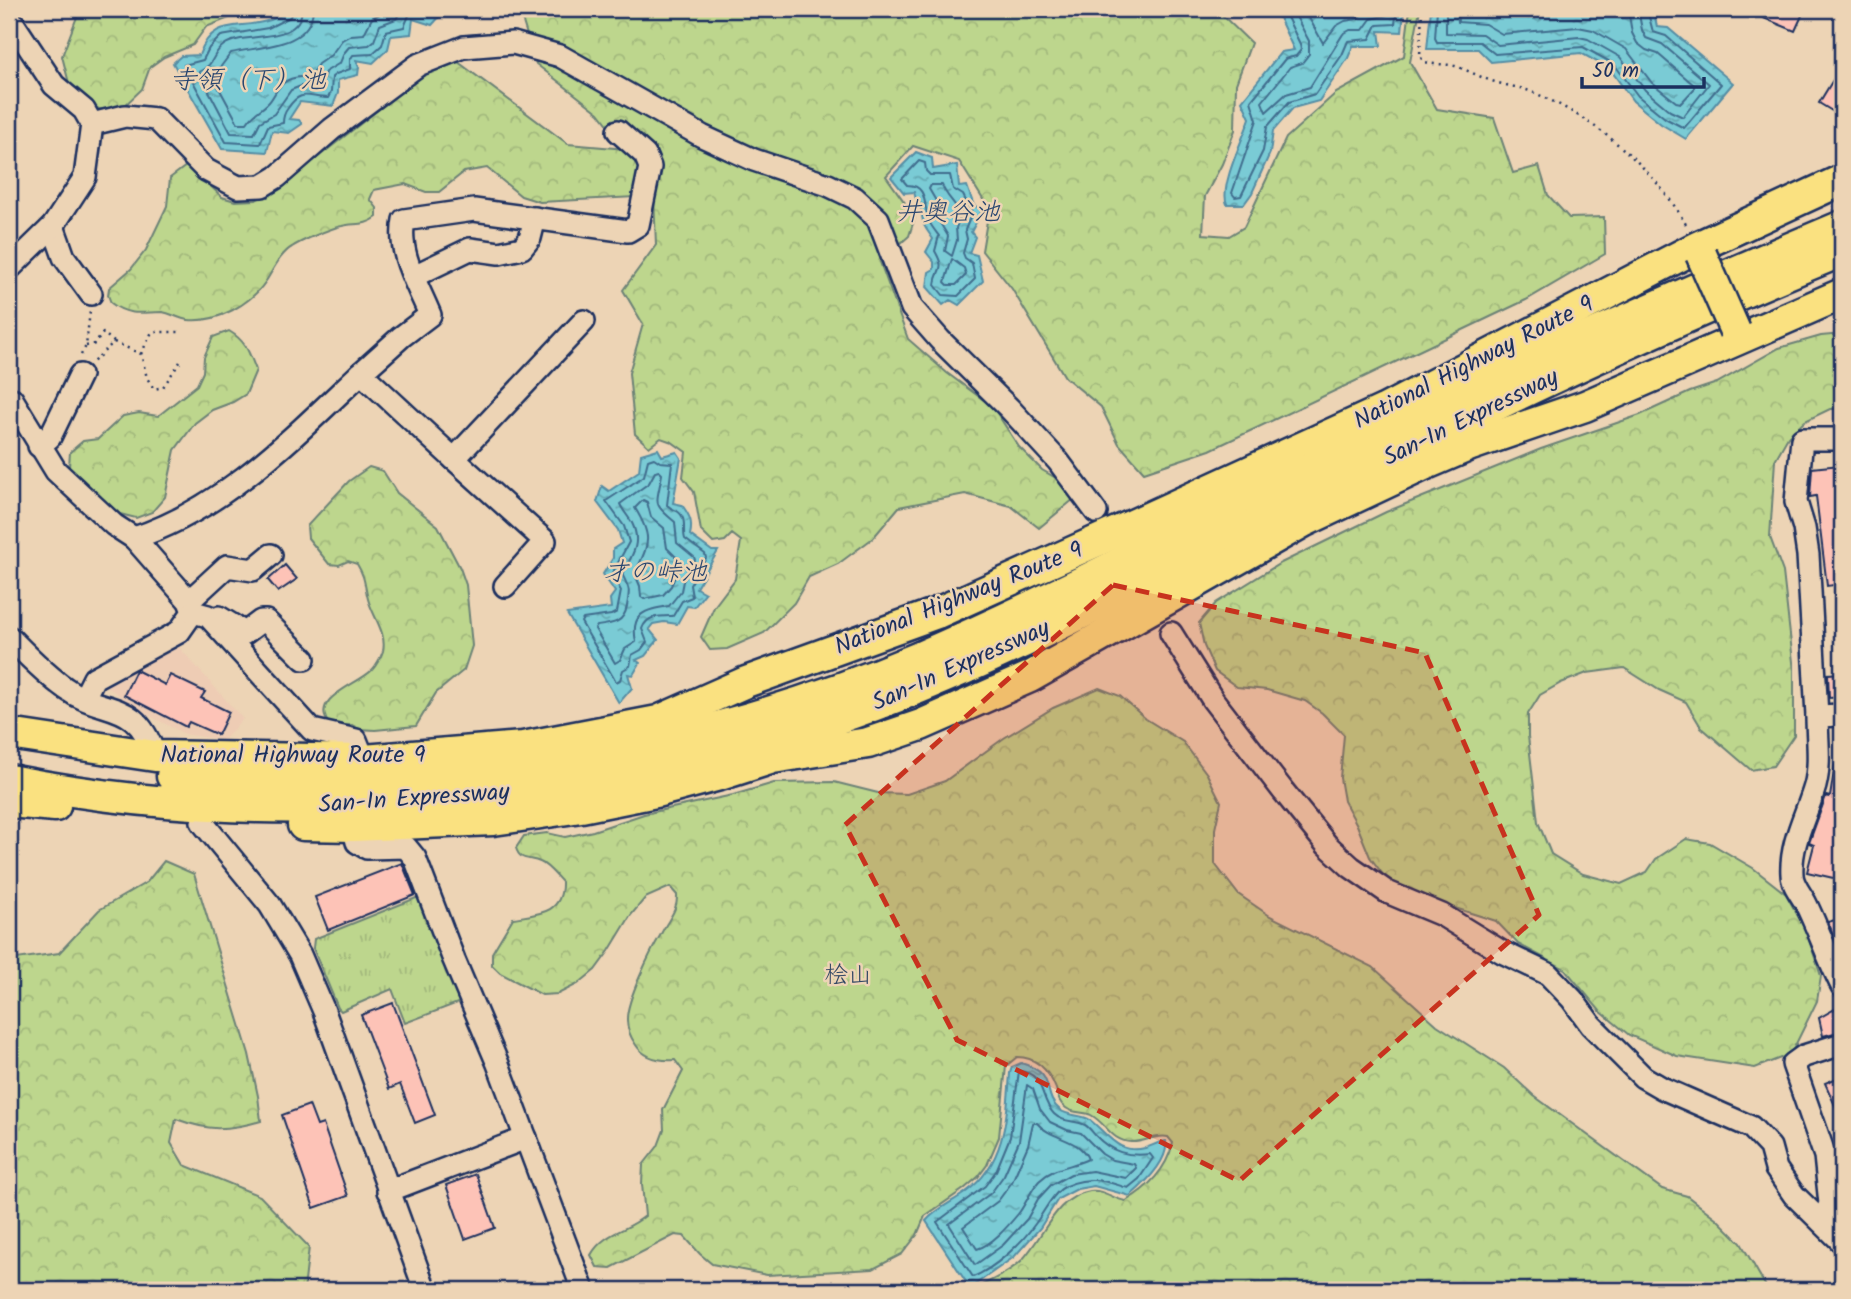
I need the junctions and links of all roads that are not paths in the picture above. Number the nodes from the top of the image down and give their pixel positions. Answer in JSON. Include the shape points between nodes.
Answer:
{"nodes":[{"id":1,"x":9,"y":17,"type":"edge"},
{"id":2,"x":92,"y":124,"type":"junction"},
{"id":3,"x":618,"y":131,"type":"dead end"},
{"id":4,"x":1842,"y":180,"type":"edge"},
{"id":5,"x":1842,"y":204,"type":"edge"},
{"id":6,"x":535,"y":218,"type":"junction"},
{"id":7,"x":53,"y":226,"type":"junction"},
{"id":8,"x":1842,"y":226,"type":"edge"},
{"id":9,"x":1699,"y":250,"type":"junction"},
{"id":10,"x":1842,"y":251,"type":"edge"},
{"id":11,"x":1842,"y":268,"type":"edge"},
{"id":12,"x":9,"y":269,"type":"edge"},
{"id":13,"x":414,"y":276,"type":"junction"},
{"id":14,"x":90,"y":293,"type":"road end"},
{"id":15,"x":1842,"y":294,"type":"edge"},
{"id":16,"x":584,"y":321,"type":"dead end"},
{"id":17,"x":1736,"y":335,"type":"junction"},
{"id":18,"x":1560,"y":361,"type":"junction"},
{"id":19,"x":78,"y":370,"type":"road end"},
{"id":20,"x":361,"y":373,"type":"junction"},
{"id":21,"x":10,"y":400,"type":"edge"},
{"id":22,"x":1842,"y":439,"type":"edge"},
{"id":23,"x":39,"y":446,"type":"junction"},
{"id":24,"x":454,"y":458,"type":"junction"},
{"id":25,"x":1336,"y":469,"type":"junction"},
{"id":26,"x":1096,"y":512,"type":"dead end"},
{"id":27,"x":134,"y":538,"type":"junction"},
{"id":28,"x":271,"y":555,"type":"dead end"},
{"id":29,"x":505,"y":586,"type":"dead end"},
{"id":30,"x":197,"y":610,"type":"junction"},
{"id":31,"x":1171,"y":633,"type":"dead end"},
{"id":32,"x":9,"y":637,"type":"edge"},
{"id":33,"x":304,"y":659,"type":"dead end"},
{"id":34,"x":84,"y":698,"type":"junction"},
{"id":35,"x":1842,"y":715,"type":"edge"},
{"id":36,"x":1817,"y":716,"type":"junction"},
{"id":37,"x":658,"y":721,"type":"junction"},
{"id":38,"x":9,"y":734,"type":"edge"},
{"id":39,"x":9,"y":753,"type":"edge"},
{"id":40,"x":155,"y":756,"type":"junction"},
{"id":41,"x":773,"y":758,"type":"junction"},
{"id":42,"x":365,"y":760,"type":"junction"},
{"id":43,"x":9,"y":780,"type":"edge"},
{"id":44,"x":9,"y":802,"type":"edge"},
{"id":45,"x":202,"y":822,"type":"junction"},
{"id":46,"x":353,"y":826,"type":"junction"},
{"id":47,"x":1842,"y":986,"type":"edge"},
{"id":48,"x":1842,"y":1044,"type":"edge"},
{"id":49,"x":526,"y":1138,"type":"junction"},
{"id":50,"x":388,"y":1191,"type":"junction"},
{"id":51,"x":1822,"y":1222,"type":"junction"},
{"id":52,"x":1842,"y":1242,"type":"edge"},
{"id":53,"x":425,"y":1290,"type":"edge"},
{"id":54,"x":583,"y":1290,"type":"edge"}],
"edges":[{"from":1,"to":2,"type":"street","via":[[54,85],[84,110]]},
{"from":2,"to":7,"type":"street","via":[[85,177]]},
{"from":2,"to":26,"type":"street","via":[[125,116],[156,119],[206,170],[238,187],[262,186],[418,65],[464,47],[513,43],[560,56],[702,135],[855,198],[878,219],[912,308],[1058,461]]},
{"from":3,"to":6,"type":"street","via":[[645,155],[650,166],[638,225],[628,231]]},
{"from":4,"to":9,"type":"highway","name":"National Highway Route 9"},
{"from":5,"to":18,"type":"highway","via":[[1726,261]]},
{"from":6,"to":13,"type":"street","via":[[522,248],[499,253],[470,249]]},
{"from":6,"to":13,"type":"street","via":[[474,210],[404,220],[405,258]]},
{"from":7,"to":12,"type":"street"},
{"from":7,"to":14,"type":"street","via":[[64,257]]},
{"from":8,"to":18,"type":"highway","name":"San-In Expressway"},
{"from":9,"to":17,"type":"highway","bridge":true},
{"from":9,"to":37,"type":"highway","name":"National Highway Route 9","via":[[1384,410],[1126,528],[937,613],[746,682]]},
{"from":10,"to":18,"type":"highway","name":"San-In Expressway"},
{"from":11,"to":18,"type":"highway"},
{"from":13,"to":20,"type":"street","via":[[430,315]]},
{"from":15,"to":17,"type":"highway"},
{"from":16,"to":24,"type":"street"},
{"from":17,"to":41,"type":"highway","via":[[1585,405],[1471,445],[1303,522],[1030,677],[868,743]]},
{"from":18,"to":25,"type":"highway","name":"San-In Expressway"},
{"from":19,"to":23,"type":"street","via":[[50,437]]},
{"from":20,"to":24,"type":"street"},
{"from":20,"to":27,"type":"street","via":[[255,469],[205,504]]},
{"from":21,"to":23,"type":"street"},
{"from":22,"to":36,"type":"street","via":[[1802,439],[1796,502],[1808,555]]},
{"from":23,"to":27,"type":"street","via":[[56,471]]},
{"from":24,"to":29,"type":"street","via":[[545,541]]},
{"from":25,"to":37,"type":"highway","via":[[1011,600],[828,668]]},
{"from":25,"to":39,"type":"highway","name":"San-In Expressway","via":[[913,660],[822,694],[644,744],[550,764],[458,775],[287,782],[120,771]]},
{"from":25,"to":41,"type":"highway","via":[[1138,599],[1010,669],[874,725]]},
{"from":25,"to":43,"type":"highway","name":"San-In Expressway","via":[[1020,643],[926,685],[744,748],[653,770],[557,788],[373,805],[201,804]]},
{"from":27,"to":30,"type":"street"},
{"from":28,"to":30,"type":"street","via":[[253,570],[228,566]]},
{"from":30,"to":33,"type":"street","via":[[220,617],[245,633],[266,621]]},
{"from":30,"to":34,"type":"street","via":[[178,632],[94,678]]},
{"from":30,"to":42,"type":"street","via":[[312,730],[356,740]]},
{"from":31,"to":51,"type":"street","via":[[1213,700],[1327,845],[1387,892],[1442,915],[1548,974],[1643,1077],[1751,1127],[1770,1147],[1776,1169],[1794,1195]]},
{"from":32,"to":34,"type":"street","via":[[66,690]]},
{"from":34,"to":40,"type":"street","via":[[133,717],[149,738]]},
{"from":35,"to":36,"type":"street"},
{"from":36,"to":47,"type":"street","via":[[1815,786],[1791,871]]},
{"from":37,"to":42,"type":"highway","name":"National Highway Route 9","via":[[523,747]]},
{"from":38,"to":40,"type":"highway","name":"National Highway Route 9"},
{"from":40,"to":42,"type":"highway","name":"National Highway Route 9"},
{"from":41,"to":46,"type":"highway","via":[[656,792],[581,807],[492,820]]},
{"from":44,"to":45,"type":"highway"},
{"from":45,"to":46,"type":"highway"},
{"from":45,"to":50,"type":"street","via":[[270,905],[300,955]]},
{"from":46,"to":49,"type":"street","via":[[357,842],[367,848],[406,847],[415,858]]},
{"from":48,"to":51,"type":"street","via":[[1793,1064],[1825,1156],[1830,1204]]},
{"from":49,"to":50,"type":"street"},
{"from":49,"to":54,"type":"street"},
{"from":50,"to":53,"type":"street"},
{"from":51,"to":52,"type":"street"}]}
